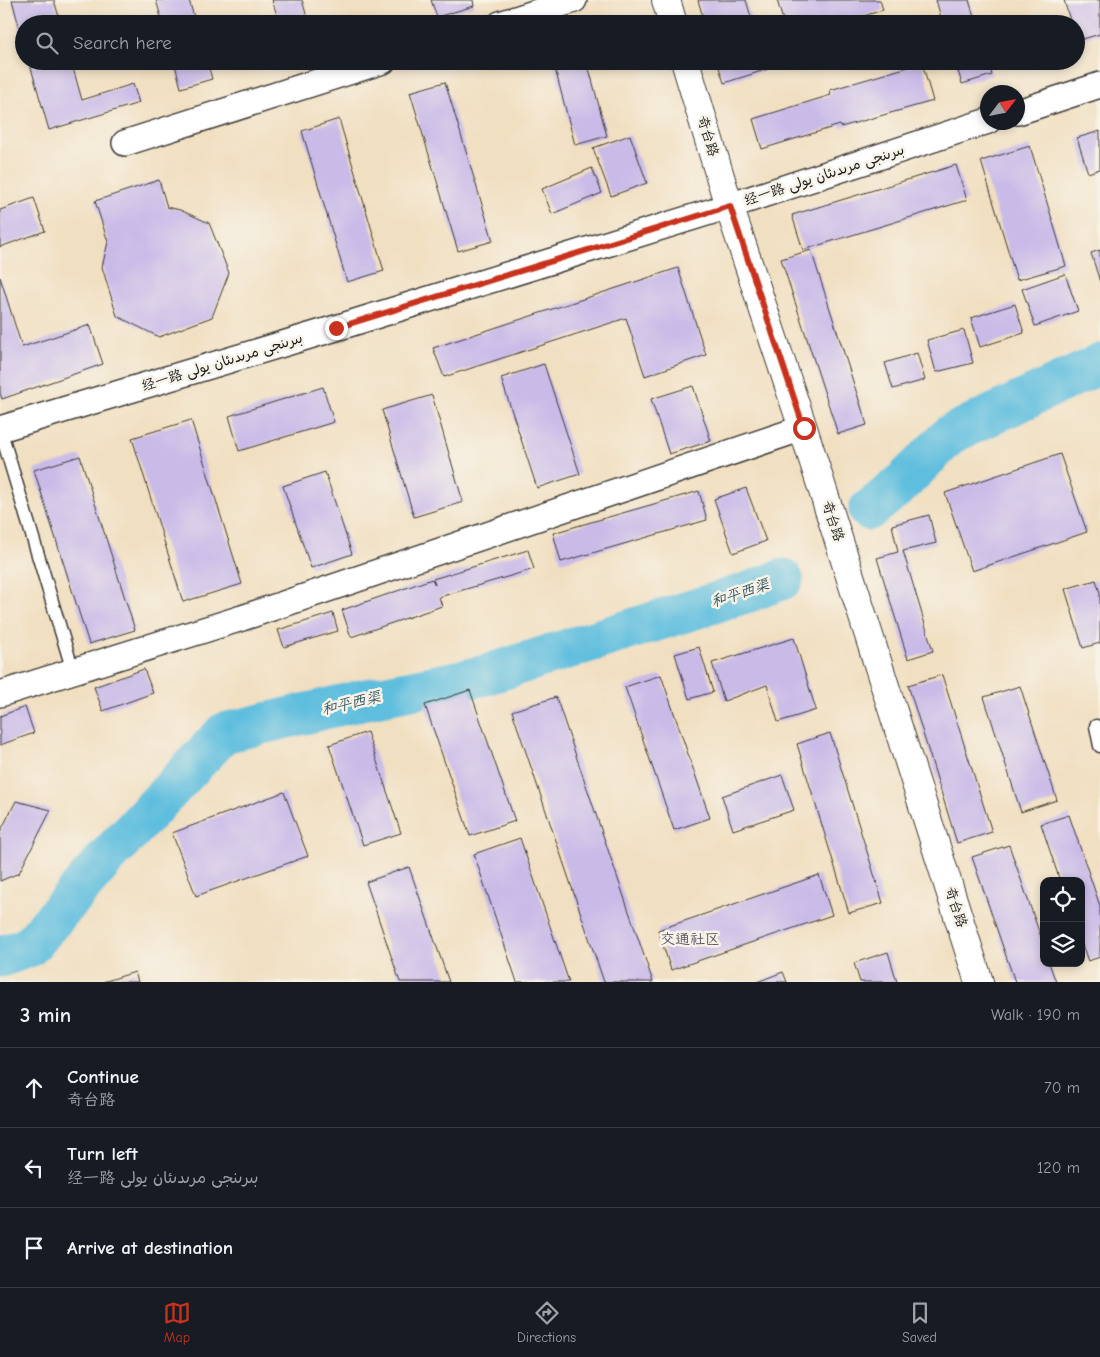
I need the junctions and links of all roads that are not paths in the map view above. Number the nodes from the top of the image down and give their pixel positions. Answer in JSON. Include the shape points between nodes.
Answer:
{"nodes":[{"id":1,"x":574,"y":0,"type":"edge"},
{"id":2,"x":666,"y":0,"type":"edge"},
{"id":3,"x":528,"y":15,"type":"edge"},
{"id":4,"x":670,"y":15,"type":"edge"},
{"id":5,"x":354,"y":70,"type":"edge"},
{"id":6,"x":688,"y":70,"type":"edge"},
{"id":7,"x":1100,"y":84,"type":"edge"},
{"id":8,"x":1025,"y":110,"type":"edge"},
{"id":9,"x":980,"y":124,"type":"edge"},
{"id":10,"x":125,"y":142,"type":"dead end"},
{"id":11,"x":730,"y":206,"type":"junction"},
{"id":12,"x":804,"y":428,"type":"junction"},
{"id":13,"x":0,"y":429,"type":"edge"},
{"id":14,"x":73,"y":671,"type":"junction"},
{"id":15,"x":0,"y":694,"type":"edge"},
{"id":16,"x":1096,"y":726,"type":"dead end"},
{"id":17,"x":1100,"y":746,"type":"edge"},
{"id":18,"x":979,"y":982,"type":"edge"}],
"edges":[{"from":1,"to":3,"type":"street"},
{"from":2,"to":4,"type":"street"},
{"from":5,"to":10,"type":"street"},
{"from":6,"to":11,"type":"street","name":"奇台路"},
{"from":7,"to":8,"type":"street"},
{"from":9,"to":11,"type":"street","name":"经一路 بىرىنجى مرىدىئان يولى"},
{"from":11,"to":12,"type":"street","name":"奇台路"},
{"from":11,"to":13,"type":"street","name":"经一路 بىرىنجى مرىدىئان يولى"},
{"from":12,"to":14,"type":"street","via":[[242,618]]},
{"from":12,"to":18,"type":"street","name":"奇台路"},
{"from":13,"to":14,"type":"lane"},
{"from":14,"to":15,"type":"street"},
{"from":16,"to":17,"type":"lane"}]}
